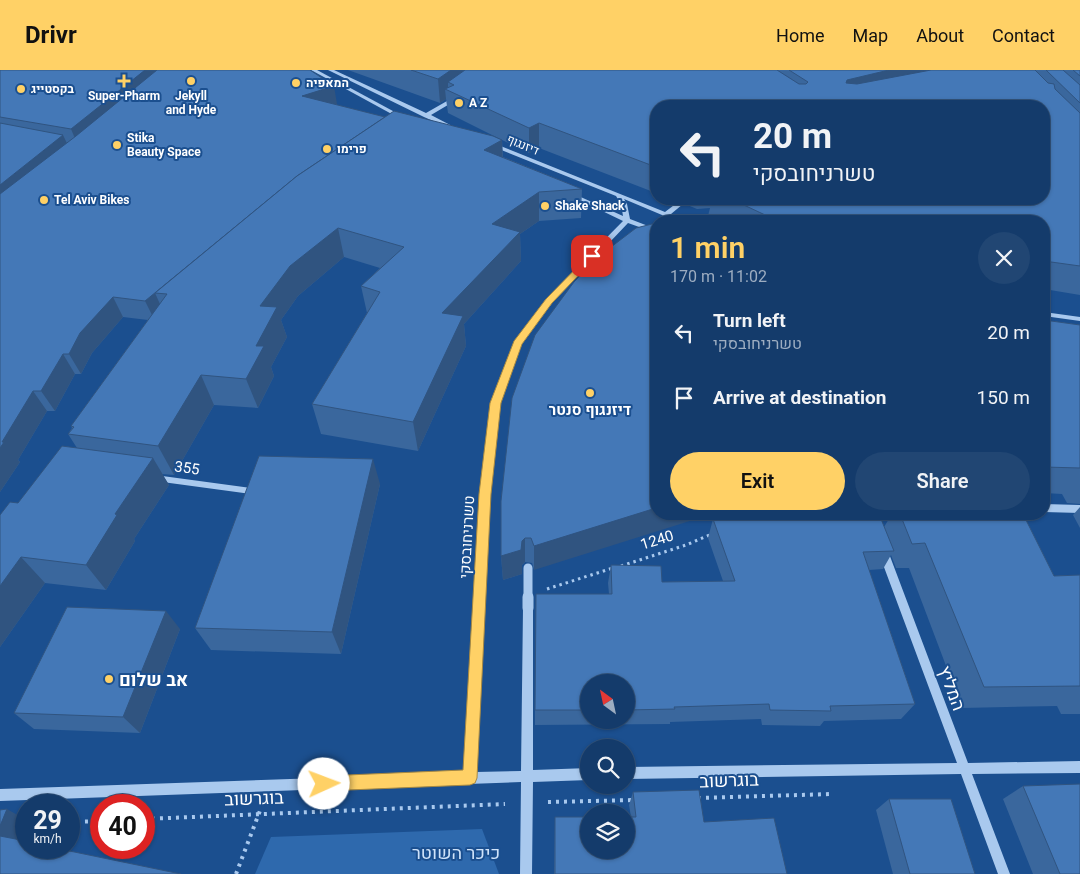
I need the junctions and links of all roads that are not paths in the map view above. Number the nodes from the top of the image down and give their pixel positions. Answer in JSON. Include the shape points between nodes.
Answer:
{"nodes":[{"id":1,"x":313,"y":70,"type":"edge"},
{"id":2,"x":330,"y":70,"type":"edge"},
{"id":3,"x":460,"y":95,"type":"edge"},
{"id":4,"x":426,"y":116,"type":"junction"},
{"id":5,"x":408,"y":120,"type":"edge"},
{"id":6,"x":462,"y":132,"type":"edge"},
{"id":7,"x":481,"y":139,"type":"edge"},
{"id":8,"x":565,"y":192,"type":"edge"},
{"id":9,"x":619,"y":197,"type":"junction"},
{"id":10,"x":678,"y":205,"type":"edge"},
{"id":11,"x":665,"y":215,"type":"joint"},
{"id":12,"x":627,"y":220,"type":"junction"},
{"id":13,"x":650,"y":229,"type":"edge"},
{"id":14,"x":1050,"y":315,"type":"edge"},
{"id":15,"x":1080,"y":319,"type":"edge"},
{"id":16,"x":145,"y":476,"type":"edge"},
{"id":17,"x":251,"y":491,"type":"edge"},
{"id":18,"x":1050,"y":508,"type":"edge"},
{"id":19,"x":1080,"y":509,"type":"edge"},
{"id":20,"x":879,"y":541,"type":"edge"},
{"id":21,"x":528,"y":568,"type":"dead end"},
{"id":22,"x":528,"y":608,"type":"joint"},
{"id":23,"x":1080,"y":767,"type":"edge"},
{"id":24,"x":964,"y":769,"type":"junction"},
{"id":25,"x":580,"y":774,"type":"edge"},
{"id":26,"x":635,"y":774,"type":"edge"},
{"id":27,"x":525,"y":775,"type":"junction"},
{"id":28,"x":470,"y":778,"type":"junction"},
{"id":29,"x":0,"y":795,"type":"edge"},
{"id":30,"x":526,"y":874,"type":"edge"},
{"id":31,"x":1004,"y":874,"type":"edge"}],
"edges":[{"from":1,"to":5,"type":"street"},
{"from":2,"to":4,"type":"street"},
{"from":3,"to":4,"type":"street"},
{"from":4,"to":6,"type":"street"},
{"from":7,"to":9,"type":"street","name":"דיזנגוף"},
{"from":8,"to":12,"type":"street"},
{"from":9,"to":11,"type":"street","name":"דיזנגוף"},
{"from":9,"to":12,"type":"street"},
{"from":10,"to":11,"type":"street"},
{"from":12,"to":13,"type":"street"},
{"from":12,"to":28,"type":"street","name":"טשרניחובסקי","via":[[549,301],[518,343],[495,403],[485,494]]},
{"from":14,"to":15,"type":"street"},
{"from":16,"to":17,"type":"street","name":"355"},
{"from":18,"to":19,"type":"street"},
{"from":20,"to":24,"type":"street","name":"המליץ"},
{"from":21,"to":22,"type":"street","bridge":true},
{"from":22,"to":27,"type":"street"},
{"from":23,"to":24,"type":"street","name":"בוגרשוב"},
{"from":24,"to":26,"type":"street","name":"בוגרשוב"},
{"from":24,"to":31,"type":"street","name":"המליץ"},
{"from":25,"to":27,"type":"street","name":"בוגרשוב"},
{"from":27,"to":28,"type":"street","name":"בוגרשוב"},
{"from":27,"to":30,"type":"street"},
{"from":28,"to":29,"type":"street","name":"בוגרשוב"}]}
